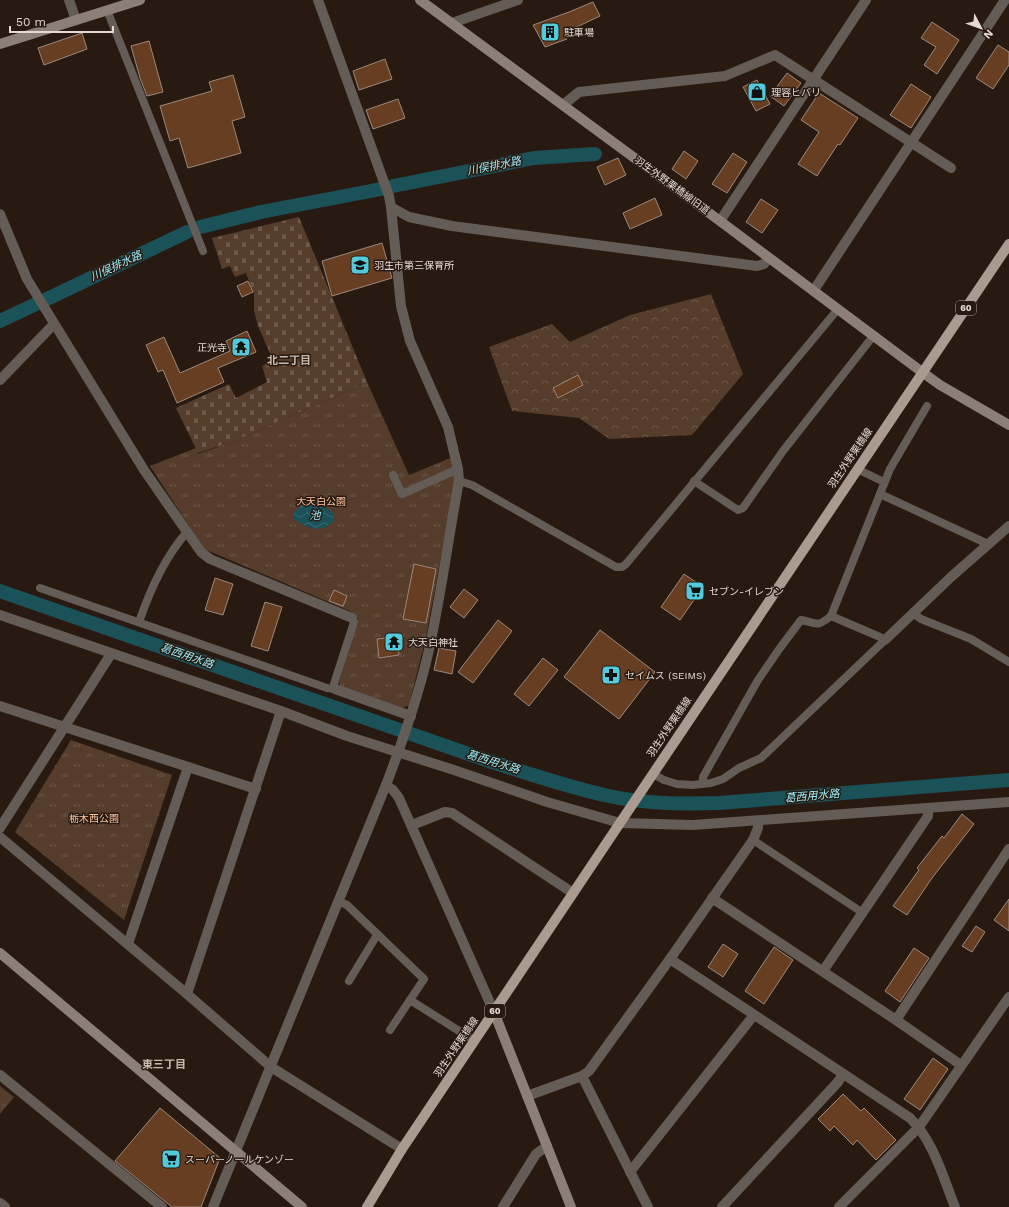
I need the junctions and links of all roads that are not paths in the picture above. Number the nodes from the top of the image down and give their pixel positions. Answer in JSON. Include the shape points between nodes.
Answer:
{"nodes":[{"id":1,"x":69,"y":0,"type":"edge"},
{"id":2,"x":140,"y":0,"type":"edge"},
{"id":3,"x":318,"y":0,"type":"edge"},
{"id":4,"x":420,"y":0,"type":"edge"},
{"id":5,"x":518,"y":0,"type":"edge"},
{"id":6,"x":866,"y":0,"type":"edge"},
{"id":7,"x":1005,"y":0,"type":"edge"},
{"id":8,"x":106,"y":10,"type":"junction"},
{"id":9,"x":76,"y":20,"type":"junction"},
{"id":10,"x":452,"y":23,"type":"junction"},
{"id":11,"x":0,"y":44,"type":"edge"},
{"id":12,"x":813,"y":80,"type":"junction"},
{"id":13,"x":563,"y":105,"type":"junction"},
{"id":14,"x":911,"y":142,"type":"junction"},
{"id":15,"x":950,"y":168,"type":"dead end"},
{"id":16,"x":391,"y":207,"type":"junction"},
{"id":17,"x":0,"y":214,"type":"edge"},
{"id":18,"x":720,"y":221,"type":"junction"},
{"id":19,"x":1009,"y":244,"type":"edge"},
{"id":20,"x":203,"y":251,"type":"dead end"},
{"id":21,"x":768,"y":258,"type":"junction"},
{"id":22,"x":814,"y":290,"type":"junction"},
{"id":23,"x":838,"y":309,"type":"junction"},
{"id":24,"x":54,"y":324,"type":"junction"},
{"id":25,"x":874,"y":335,"type":"junction"},
{"id":26,"x":922,"y":372,"type":"junction"},
{"id":27,"x":0,"y":380,"type":"edge"},
{"id":28,"x":927,"y":406,"type":"dead end"},
{"id":29,"x":1009,"y":426,"type":"edge"},
{"id":30,"x":458,"y":468,"type":"junction"},
{"id":31,"x":857,"y":469,"type":"junction"},
{"id":32,"x":393,"y":475,"type":"dead end"},
{"id":33,"x":694,"y":481,"type":"junction"},
{"id":34,"x":459,"y":482,"type":"junction"},
{"id":35,"x":884,"y":482,"type":"junction"},
{"id":36,"x":880,"y":494,"type":"junction"},
{"id":37,"x":1009,"y":526,"type":"edge"},
{"id":38,"x":187,"y":532,"type":"junction"},
{"id":39,"x":988,"y":544,"type":"junction"},
{"id":40,"x":40,"y":588,"type":"dead end"},
{"id":41,"x":913,"y":612,"type":"junction"},
{"id":42,"x":0,"y":615,"type":"edge"},
{"id":43,"x":831,"y":616,"type":"junction"},
{"id":44,"x":352,"y":618,"type":"joint"},
{"id":45,"x":139,"y":622,"type":"junction"},
{"id":46,"x":884,"y":640,"type":"junction"},
{"id":47,"x":111,"y":654,"type":"junction"},
{"id":48,"x":1009,"y":662,"type":"edge"},
{"id":49,"x":334,"y":689,"type":"junction"},
{"id":50,"x":0,"y":706,"type":"edge"},
{"id":51,"x":281,"y":711,"type":"junction"},
{"id":52,"x":410,"y":718,"type":"junction"},
{"id":53,"x":65,"y":726,"type":"junction"},
{"id":54,"x":400,"y":750,"type":"junction"},
{"id":55,"x":188,"y":767,"type":"junction"},
{"id":56,"x":653,"y":774,"type":"junction"},
{"id":57,"x":703,"y":784,"type":"junction"},
{"id":58,"x":386,"y":785,"type":"junction"},
{"id":59,"x":256,"y":789,"type":"junction"},
{"id":60,"x":1009,"y":802,"type":"edge"},
{"id":61,"x":928,"y":808,"type":"junction"},
{"id":62,"x":622,"y":820,"type":"junction"},
{"id":63,"x":758,"y":821,"type":"junction"},
{"id":64,"x":412,"y":825,"type":"junction"},
{"id":65,"x":0,"y":828,"type":"edge"},
{"id":66,"x":0,"y":837,"type":"edge"},
{"id":67,"x":753,"y":840,"type":"junction"},
{"id":68,"x":1009,"y":849,"type":"edge"},
{"id":69,"x":573,"y":894,"type":"junction"},
{"id":70,"x":712,"y":898,"type":"junction"},
{"id":71,"x":338,"y":901,"type":"junction"},
{"id":72,"x":863,"y":913,"type":"junction"},
{"id":73,"x":378,"y":935,"type":"junction"},
{"id":74,"x":128,"y":944,"type":"junction"},
{"id":75,"x":0,"y":953,"type":"edge"},
{"id":76,"x":670,"y":959,"type":"junction"},
{"id":77,"x":823,"y":971,"type":"junction"},
{"id":78,"x":349,"y":981,"type":"dead end"},
{"id":79,"x":187,"y":994,"type":"junction"},
{"id":80,"x":1009,"y":997,"type":"edge"},
{"id":81,"x":410,"y":1000,"type":"junction"},
{"id":82,"x":494,"y":1012,"type":"junction"},
{"id":83,"x":754,"y":1014,"type":"junction"},
{"id":84,"x":896,"y":1020,"type":"junction"},
{"id":85,"x":390,"y":1030,"type":"dead end"},
{"id":86,"x":475,"y":1041,"type":"junction"},
{"id":87,"x":961,"y":1065,"type":"junction"},
{"id":88,"x":271,"y":1067,"type":"junction"},
{"id":89,"x":843,"y":1074,"type":"junction"},
{"id":90,"x":0,"y":1075,"type":"edge"},
{"id":91,"x":582,"y":1076,"type":"junction"},
{"id":92,"x":527,"y":1096,"type":"junction"},
{"id":93,"x":919,"y":1127,"type":"junction"},
{"id":94,"x":547,"y":1146,"type":"junction"},
{"id":95,"x":402,"y":1149,"type":"junction"},
{"id":96,"x":236,"y":1152,"type":"junction"},
{"id":97,"x":630,"y":1172,"type":"junction"},
{"id":98,"x":0,"y":1203,"type":"edge"},
{"id":99,"x":5,"y":1207,"type":"edge"},
{"id":100,"x":162,"y":1207,"type":"edge"},
{"id":101,"x":212,"y":1207,"type":"edge"},
{"id":102,"x":302,"y":1207,"type":"edge"},
{"id":103,"x":367,"y":1207,"type":"edge"},
{"id":104,"x":503,"y":1207,"type":"edge"},
{"id":105,"x":571,"y":1207,"type":"edge"},
{"id":106,"x":648,"y":1207,"type":"edge"},
{"id":107,"x":722,"y":1207,"type":"edge"},
{"id":108,"x":839,"y":1207,"type":"edge"},
{"id":109,"x":955,"y":1207,"type":"edge"}],
"edges":[{"from":1,"to":9,"type":"street"},
{"from":2,"to":8,"type":"street"},
{"from":3,"to":16,"type":"street"},
{"from":4,"to":10,"type":"street","name":"羽生外野栗橋線旧道"},
{"from":5,"to":10,"type":"street"},
{"from":6,"to":12,"type":"street"},
{"from":7,"to":14,"type":"street"},
{"from":8,"to":9,"type":"street"},
{"from":8,"to":20,"type":"lane"},
{"from":9,"to":11,"type":"street"},
{"from":10,"to":13,"type":"street","name":"羽生外野栗橋線旧道"},
{"from":12,"to":13,"type":"street","via":[[775,55],[725,76],[579,92]]},
{"from":12,"to":14,"type":"street"},
{"from":12,"to":18,"type":"street"},
{"from":13,"to":18,"type":"street","name":"羽生外野栗橋線旧道"},
{"from":14,"to":15,"type":"street"},
{"from":14,"to":22,"type":"street"},
{"from":16,"to":21,"type":"street","via":[[409,217],[452,226],[702,260],[757,266],[764,264]]},
{"from":16,"to":30,"type":"street","via":[[404,322],[448,427]]},
{"from":17,"to":24,"type":"street","via":[[26,279]]},
{"from":18,"to":21,"type":"street","name":"羽生外野栗橋線旧道"},
{"from":19,"to":26,"type":"main road","name":"羽生外野栗橋線","number":"60"},
{"from":21,"to":22,"type":"street","name":"羽生外野栗橋線旧道"},
{"from":22,"to":23,"type":"street","name":"羽生外野栗橋線旧道"},
{"from":23,"to":25,"type":"street","name":"羽生外野栗橋線旧道"},
{"from":23,"to":33,"type":"lane"},
{"from":24,"to":27,"type":"street"},
{"from":24,"to":38,"type":"street","via":[[144,470]]},
{"from":25,"to":26,"type":"street","name":"羽生外野栗橋線旧道"},
{"from":25,"to":33,"type":"lane","via":[[766,473],[743,508],[738,510]]},
{"from":26,"to":29,"type":"street","name":"羽生外野栗橋線旧道"},
{"from":26,"to":31,"type":"main road","name":"羽生外野栗橋線","number":"60"},
{"from":28,"to":35,"type":"lane"},
{"from":30,"to":32,"type":"lane","via":[[402,494]]},
{"from":30,"to":34,"type":"street"},
{"from":31,"to":35,"type":"lane"},
{"from":31,"to":56,"type":"main road","name":"羽生外野栗橋線","number":"60"},
{"from":33,"to":34,"type":"lane","via":[[622,567],[616,567],[472,485]]},
{"from":34,"to":52,"type":"street","via":[[431,641]]},
{"from":35,"to":36,"type":"lane"},
{"from":36,"to":39,"type":"lane"},
{"from":36,"to":43,"type":"lane"},
{"from":37,"to":39,"type":"street"},
{"from":38,"to":44,"type":"street","via":[[201,552],[210,559]]},
{"from":38,"to":45,"type":"lane","via":[[163,565]]},
{"from":39,"to":41,"type":"street"},
{"from":40,"to":45,"type":"lane"},
{"from":41,"to":46,"type":"street"},
{"from":41,"to":48,"type":"lane","via":[[970,639]]},
{"from":42,"to":47,"type":"street"},
{"from":43,"to":46,"type":"lane"},
{"from":43,"to":57,"type":"lane","via":[[818,624],[801,620],[758,680],[703,777]]},
{"from":44,"to":49,"type":"lane","via":[[354,622]]},
{"from":45,"to":49,"type":"lane"},
{"from":46,"to":57,"type":"lane","via":[[761,758],[723,779]]},
{"from":47,"to":51,"type":"street"},
{"from":47,"to":53,"type":"street"},
{"from":49,"to":52,"type":"street"},
{"from":50,"to":53,"type":"street"},
{"from":51,"to":54,"type":"street","via":[[347,736]]},
{"from":51,"to":59,"type":"street"},
{"from":52,"to":54,"type":"street"},
{"from":53,"to":55,"type":"street"},
{"from":53,"to":65,"type":"street"},
{"from":54,"to":58,"type":"street"},
{"from":54,"to":62,"type":"street","via":[[547,802]]},
{"from":55,"to":59,"type":"street"},
{"from":55,"to":74,"type":"street"},
{"from":56,"to":57,"type":"lane","via":[[670,782]]},
{"from":56,"to":62,"type":"main road","name":"羽生外野栗橋線","number":"60"},
{"from":58,"to":64,"type":"street","via":[[399,798]]},
{"from":58,"to":71,"type":"street"},
{"from":59,"to":79,"type":"street"},
{"from":60,"to":61,"type":"street"},
{"from":61,"to":63,"type":"street"},
{"from":61,"to":72,"type":"street","via":[[928,816]]},
{"from":62,"to":63,"type":"street","via":[[693,825]]},
{"from":62,"to":69,"type":"main road","name":"羽生外野栗橋線","number":"60"},
{"from":63,"to":67,"type":"street"},
{"from":64,"to":69,"type":"street","via":[[445,812],[452,813]]},
{"from":64,"to":82,"type":"street"},
{"from":66,"to":74,"type":"street"},
{"from":67,"to":70,"type":"street"},
{"from":67,"to":72,"type":"lane"},
{"from":68,"to":84,"type":"street"},
{"from":69,"to":82,"type":"main road","name":"羽生外野栗橋線","number":"60"},
{"from":70,"to":76,"type":"street"},
{"from":70,"to":77,"type":"street"},
{"from":71,"to":73,"type":"lane","via":[[347,905]]},
{"from":71,"to":88,"type":"street"},
{"from":72,"to":77,"type":"street"},
{"from":73,"to":78,"type":"lane"},
{"from":73,"to":81,"type":"lane","via":[[424,979]]},
{"from":74,"to":79,"type":"street"},
{"from":75,"to":96,"type":"street"},
{"from":76,"to":83,"type":"street"},
{"from":76,"to":91,"type":"street","via":[[589,1071]]},
{"from":77,"to":84,"type":"street"},
{"from":79,"to":88,"type":"street"},
{"from":80,"to":87,"type":"street"},
{"from":81,"to":85,"type":"lane"},
{"from":81,"to":86,"type":"lane"},
{"from":82,"to":86,"type":"main road","name":"羽生外野栗橋線","number":"60"},
{"from":82,"to":92,"type":"street"},
{"from":83,"to":89,"type":"street"},
{"from":83,"to":97,"type":"street"},
{"from":84,"to":87,"type":"street"},
{"from":86,"to":95,"type":"main road","name":"羽生外野栗橋線","number":"60"},
{"from":87,"to":93,"type":"street"},
{"from":88,"to":95,"type":"street"},
{"from":88,"to":96,"type":"street"},
{"from":89,"to":93,"type":"street","via":[[910,1118]]},
{"from":89,"to":107,"type":"street"},
{"from":90,"to":100,"type":"street"},
{"from":91,"to":92,"type":"street"},
{"from":91,"to":97,"type":"street"},
{"from":92,"to":94,"type":"street"},
{"from":93,"to":108,"type":"street"},
{"from":93,"to":109,"type":"street","via":[[928,1140]]},
{"from":94,"to":104,"type":"street","via":[[536,1154]]},
{"from":94,"to":105,"type":"street"},
{"from":95,"to":103,"type":"main road","name":"羽生外野栗橋線","number":"60"},
{"from":96,"to":101,"type":"street"},
{"from":96,"to":102,"type":"street"},
{"from":97,"to":106,"type":"street"},
{"from":98,"to":99,"type":"street"}]}
